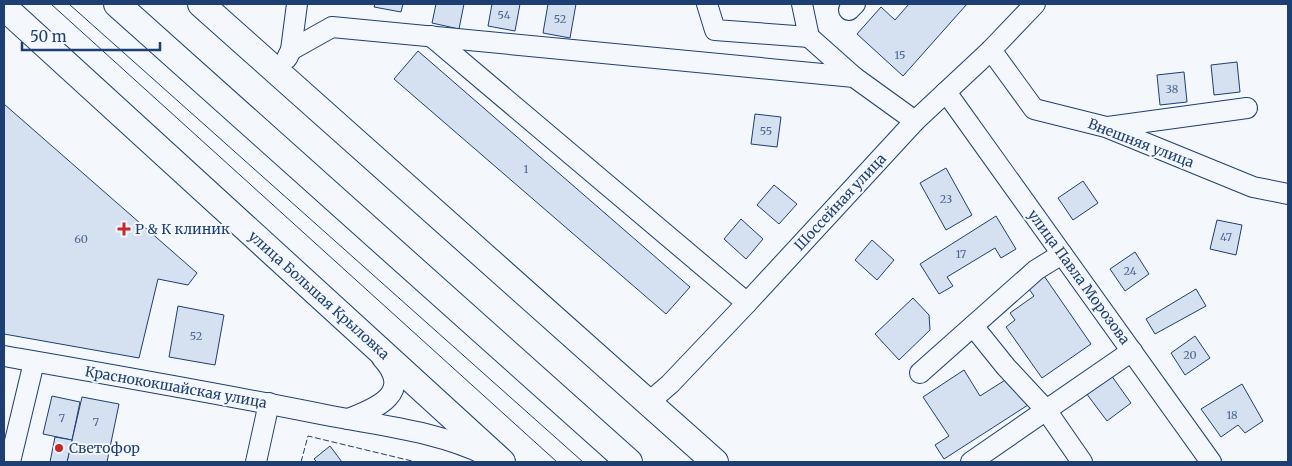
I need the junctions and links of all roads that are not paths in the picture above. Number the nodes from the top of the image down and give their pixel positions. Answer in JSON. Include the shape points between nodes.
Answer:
{"nodes":[{"id":1,"x":117,"y":4,"type":"edge"},
{"id":2,"x":201,"y":4,"type":"edge"},
{"id":3,"x":297,"y":4,"type":"edge"},
{"id":4,"x":707,"y":4,"type":"edge"},
{"id":5,"x":802,"y":4,"type":"edge"},
{"id":6,"x":1035,"y":4,"type":"edge"},
{"id":7,"x":4,"y":6,"type":"edge"},
{"id":8,"x":431,"y":36,"type":"junction"},
{"id":9,"x":809,"y":37,"type":"junction"},
{"id":10,"x":991,"y":50,"type":"junction"},
{"id":11,"x":286,"y":61,"type":"junction"},
{"id":12,"x":854,"y":77,"type":"junction"},
{"id":13,"x":946,"y":92,"type":"junction"},
{"id":14,"x":1247,"y":108,"type":"dead end"},
{"id":15,"x":915,"y":121,"type":"junction"},
{"id":16,"x":1106,"y":127,"type":"junction"},
{"id":17,"x":1288,"y":194,"type":"edge"},
{"id":18,"x":1062,"y":254,"type":"junction"},
{"id":19,"x":746,"y":303,"type":"junction"},
{"id":20,"x":973,"y":326,"type":"junction"},
{"id":21,"x":353,"y":327,"type":"junction"},
{"id":22,"x":1132,"y":351,"type":"junction"},
{"id":23,"x":4,"y":356,"type":"edge"},
{"id":24,"x":34,"y":362,"type":"junction"},
{"id":25,"x":920,"y":373,"type":"dead end"},
{"id":26,"x":269,"y":403,"type":"junction"},
{"id":27,"x":648,"y":403,"type":"junction"},
{"id":28,"x":1046,"y":410,"type":"junction"},
{"id":29,"x":348,"y":419,"type":"junction"},
{"id":30,"x":622,"y":456,"type":"edge"},
{"id":31,"x":980,"y":460,"type":"edge"},
{"id":32,"x":10,"y":462,"type":"edge"},
{"id":33,"x":256,"y":462,"type":"edge"},
{"id":34,"x":502,"y":462,"type":"edge"},
{"id":35,"x":715,"y":462,"type":"edge"},
{"id":36,"x":1082,"y":462,"type":"edge"},
{"id":37,"x":1211,"y":462,"type":"edge"}],
"edges":[{"from":1,"to":30,"type":"main road"},
{"from":2,"to":11,"type":"main road"},
{"from":3,"to":11,"type":"street"},
{"from":4,"to":9,"type":"street","via":[[715,30]]},
{"from":5,"to":9,"type":"street"},
{"from":6,"to":10,"type":"street","name":"Шоссейная улица"},
{"from":7,"to":21,"type":"main road","name":"улица Большая Крыловка"},
{"from":8,"to":11,"type":"street","via":[[332,27]]},
{"from":8,"to":12,"type":"street"},
{"from":8,"to":19,"type":"street"},
{"from":9,"to":12,"type":"street"},
{"from":10,"to":13,"type":"street","name":"Шоссейная улица"},
{"from":10,"to":16,"type":"street","name":"Внешняя улица","via":[[1034,109]]},
{"from":11,"to":27,"type":"main road"},
{"from":12,"to":15,"type":"street"},
{"from":13,"to":15,"type":"street","name":"Шоссейная улица"},
{"from":13,"to":18,"type":"street","name":"улица Павла Морозова"},
{"from":14,"to":16,"type":"street"},
{"from":15,"to":19,"type":"street","name":"Шоссейная улица"},
{"from":16,"to":17,"type":"street","name":"Внешняя улица","via":[[1253,187]]},
{"from":18,"to":20,"type":"street","via":[[1036,270]]},
{"from":18,"to":22,"type":"street","name":"улица Павла Морозова"},
{"from":19,"to":27,"type":"street","name":"Шоссейная улица"},
{"from":20,"to":25,"type":"street"},
{"from":20,"to":28,"type":"street"},
{"from":21,"to":29,"type":"street","via":[[389,365],[394,381],[392,390],[380,406]]},
{"from":21,"to":34,"type":"main road","name":"улица Большая Крыловка"},
{"from":22,"to":28,"type":"street"},
{"from":22,"to":37,"type":"street","name":"улица Павла Морозова"},
{"from":23,"to":24,"type":"street","name":"Краснококшайская улица"},
{"from":24,"to":26,"type":"street","name":"Краснококшайская улица"},
{"from":24,"to":32,"type":"street"},
{"from":26,"to":29,"type":"street","name":"Краснококшайская улица"},
{"from":26,"to":33,"type":"street"},
{"from":27,"to":35,"type":"main road"},
{"from":28,"to":31,"type":"street"},
{"from":28,"to":36,"type":"street"},
{"from":29,"to":34,"type":"street","name":"Краснококшайская улица","via":[[456,443]]}]}
